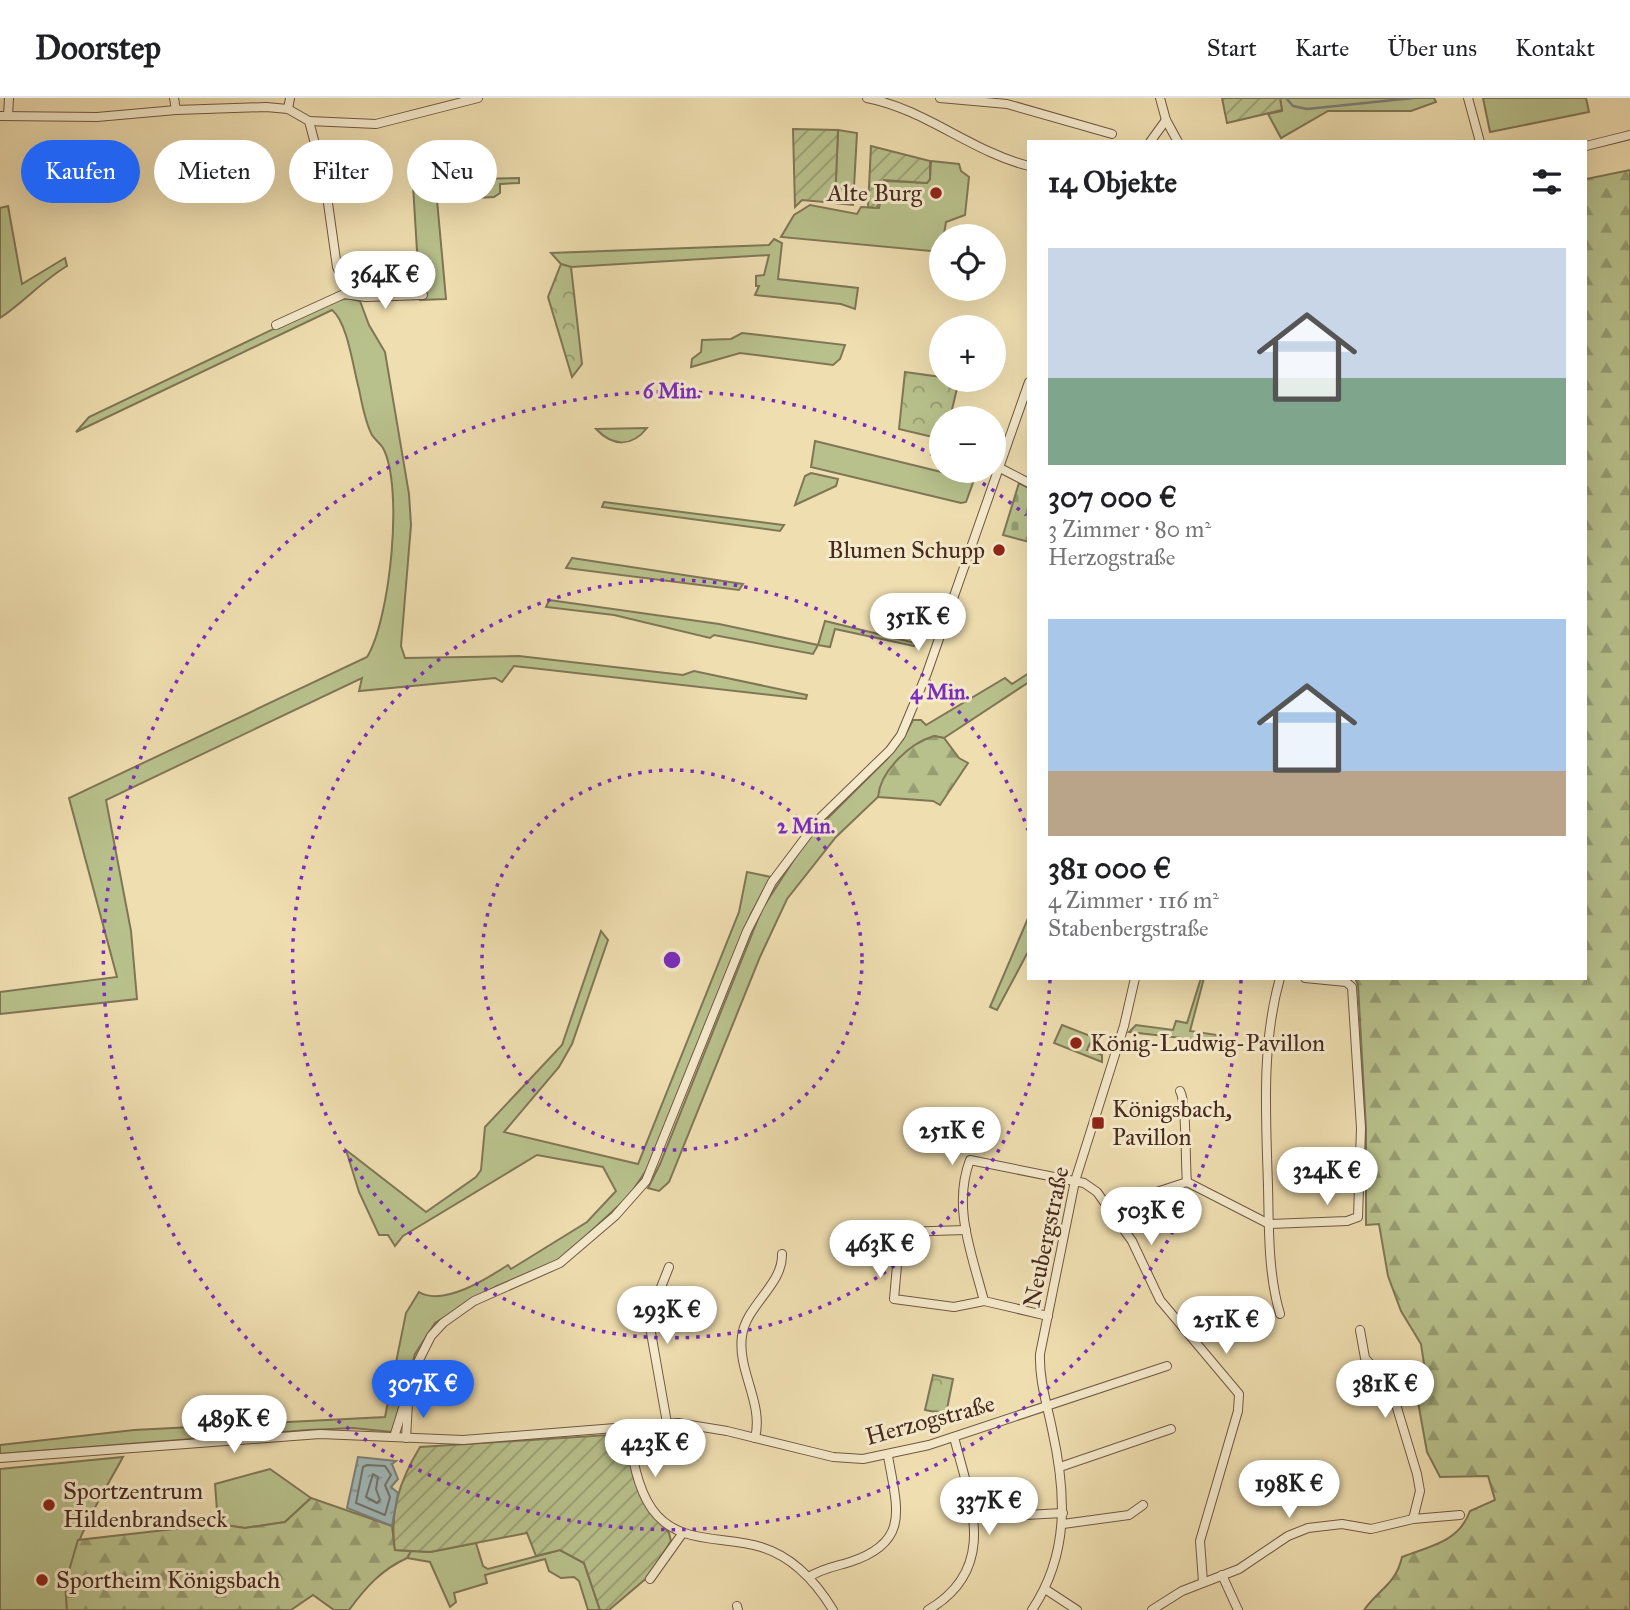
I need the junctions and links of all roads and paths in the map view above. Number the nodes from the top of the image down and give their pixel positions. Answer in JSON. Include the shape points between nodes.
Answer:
{"nodes":[{"id":1,"x":9,"y":98,"type":"edge"},
{"id":2,"x":174,"y":98,"type":"edge"},
{"id":3,"x":290,"y":98,"type":"edge"},
{"id":4,"x":478,"y":98,"type":"edge"},
{"id":5,"x":867,"y":98,"type":"edge"},
{"id":6,"x":940,"y":98,"type":"edge"},
{"id":7,"x":1160,"y":98,"type":"edge"},
{"id":8,"x":1468,"y":98,"type":"edge"},
{"id":9,"x":880,"y":99,"type":"edge"},
{"id":10,"x":288,"y":109,"type":"junction"},
{"id":11,"x":176,"y":110,"type":"junction"},
{"id":12,"x":4,"y":116,"type":"edge"},
{"id":13,"x":1166,"y":120,"type":"junction"},
{"id":14,"x":309,"y":121,"type":"junction"},
{"id":15,"x":1112,"y":134,"type":"dead end"},
{"id":16,"x":1630,"y":135,"type":"edge"},
{"id":17,"x":1151,"y":140,"type":"edge"},
{"id":18,"x":1177,"y":140,"type":"edge"},
{"id":19,"x":1479,"y":140,"type":"edge"},
{"id":20,"x":1587,"y":145,"type":"edge"},
{"id":21,"x":1027,"y":165,"type":"edge"},
{"id":22,"x":350,"y":295,"type":"junction"},
{"id":23,"x":423,"y":295,"type":"dead end"},
{"id":24,"x":276,"y":325,"type":"dead end"},
{"id":25,"x":1027,"y":389,"type":"edge"},
{"id":26,"x":1006,"y":452,"type":"edge"},
{"id":27,"x":1006,"y":471,"type":"edge"},
{"id":28,"x":1027,"y":482,"type":"edge"},
{"id":29,"x":995,"y":483,"type":"edge"},
{"id":30,"x":1135,"y":980,"type":"edge"},
{"id":31,"x":1280,"y":980,"type":"edge"},
{"id":32,"x":1326,"y":980,"type":"edge"},
{"id":33,"x":1180,"y":1091,"type":"dead end"},
{"id":34,"x":1076,"y":1181,"type":"junction"},
{"id":35,"x":1188,"y":1182,"type":"junction"},
{"id":36,"x":1111,"y":1207,"type":"junction"},
{"id":37,"x":1269,"y":1224,"type":"junction"},
{"id":38,"x":966,"y":1230,"type":"junction"},
{"id":39,"x":782,"y":1254,"type":"dead end"},
{"id":40,"x":669,"y":1267,"type":"dead end"},
{"id":41,"x":984,"y":1301,"type":"junction"},
{"id":42,"x":1280,"y":1314,"type":"dead end"},
{"id":43,"x":1048,"y":1316,"type":"junction"},
{"id":44,"x":1360,"y":1331,"type":"dead end"},
{"id":45,"x":1167,"y":1366,"type":"dead end"},
{"id":46,"x":407,"y":1400,"type":"junction"},
{"id":47,"x":1047,"y":1406,"type":"junction"},
{"id":48,"x":667,"y":1423,"type":"junction"},
{"id":49,"x":628,"y":1427,"type":"junction"},
{"id":50,"x":1171,"y":1429,"type":"dead end"},
{"id":51,"x":394,"y":1437,"type":"junction"},
{"id":52,"x":954,"y":1437,"type":"junction"},
{"id":53,"x":406,"y":1438,"type":"junction"},
{"id":54,"x":755,"y":1438,"type":"junction"},
{"id":55,"x":888,"y":1456,"type":"junction"},
{"id":56,"x":0,"y":1458,"type":"edge"},
{"id":57,"x":1059,"y":1467,"type":"junction"},
{"id":58,"x":1143,"y":1505,"type":"dead end"},
{"id":59,"x":1063,"y":1513,"type":"junction"},
{"id":60,"x":1460,"y":1515,"type":"dead end"},
{"id":61,"x":973,"y":1518,"type":"junction"},
{"id":62,"x":1413,"y":1519,"type":"junction"},
{"id":63,"x":1063,"y":1524,"type":"junction"},
{"id":64,"x":682,"y":1534,"type":"junction"},
{"id":65,"x":1222,"y":1575,"type":"junction"},
{"id":66,"x":809,"y":1577,"type":"junction"},
{"id":67,"x":650,"y":1579,"type":"dead end"},
{"id":68,"x":1203,"y":1581,"type":"junction"},
{"id":69,"x":1045,"y":1589,"type":"junction"},
{"id":70,"x":833,"y":1610,"type":"edge"},
{"id":71,"x":928,"y":1610,"type":"edge"},
{"id":72,"x":1032,"y":1610,"type":"edge"},
{"id":73,"x":1077,"y":1610,"type":"edge"},
{"id":74,"x":1152,"y":1610,"type":"edge"},
{"id":75,"x":1238,"y":1610,"type":"edge"}],
"edges":[{"from":1,"to":12,"type":"street"},
{"from":2,"to":11,"type":"street"},
{"from":3,"to":10,"type":"street"},
{"from":4,"to":14,"type":"street","via":[[388,123]]},
{"from":5,"to":9,"type":"street"},
{"from":6,"to":15,"type":"street","via":[[1007,104]]},
{"from":7,"to":13,"type":"street"},
{"from":8,"to":19,"type":"street"},
{"from":9,"to":21,"type":"street","via":[[1001,158]]},
{"from":10,"to":11,"type":"street"},
{"from":10,"to":14,"type":"street"},
{"from":11,"to":12,"type":"street","via":[[97,117]]},
{"from":13,"to":17,"type":"street"},
{"from":13,"to":18,"type":"street"},
{"from":14,"to":22,"type":"street","via":[[325,182],[337,267]]},
{"from":16,"to":20,"type":"street"},
{"from":22,"to":23,"type":"street"},
{"from":22,"to":24,"type":"street","via":[[337,296]]},
{"from":25,"to":26,"type":"street"},
{"from":27,"to":28,"type":"street"},
{"from":29,"to":46,"type":"street","via":[[901,735],[812,826],[762,900],[646,1181],[561,1263],[474,1301],[443,1322],[416,1364]]},
{"from":30,"to":34,"type":"street","name":"Neubergstraße"},
{"from":31,"to":37,"type":"street","via":[[1265,1091]]},
{"from":32,"to":37,"type":"street","via":[[1352,987],[1361,1128],[1360,1212],[1347,1221]]},
{"from":33,"to":35,"type":"street","via":[[1185,1107]]},
{"from":34,"to":36,"type":"street","via":[[1090,1186]]},
{"from":34,"to":38,"type":"street","via":[[970,1160],[961,1207]]},
{"from":34,"to":43,"type":"street","name":"Neubergstraße"},
{"from":35,"to":36,"type":"street"},
{"from":35,"to":37,"type":"street"},
{"from":36,"to":68,"type":"street","via":[[1160,1300],[1239,1394],[1200,1541]]},
{"from":37,"to":42,"type":"street"},
{"from":38,"to":41,"type":"street"},
{"from":38,"to":41,"type":"street","via":[[902,1230],[893,1295],[897,1300],[954,1307]]},
{"from":39,"to":54,"type":"street","via":[[781,1268],[750,1312],[742,1337],[743,1361],[758,1418]]},
{"from":40,"to":48,"type":"street","via":[[650,1327]]},
{"from":41,"to":43,"type":"street"},
{"from":43,"to":47,"type":"street","name":"Neubergstraße","via":[[1040,1364]]},
{"from":44,"to":62,"type":"street","via":[[1365,1358],[1394,1398],[1417,1474],[1420,1491]]},
{"from":45,"to":47,"type":"street","name":"Herzogstraße"},
{"from":46,"to":51,"type":"street"},
{"from":46,"to":53,"type":"street"},
{"from":47,"to":52,"type":"street","name":"Herzogstraße"},
{"from":47,"to":57,"type":"street","name":"Neubergstraße"},
{"from":48,"to":49,"type":"street","name":"Herzogstraße"},
{"from":48,"to":54,"type":"street","name":"Herzogstraße","via":[[694,1424]]},
{"from":49,"to":53,"type":"street","name":"Herzogstraße","via":[[463,1440]]},
{"from":49,"to":64,"type":"street","via":[[648,1502],[665,1524]]},
{"from":50,"to":57,"type":"street"},
{"from":51,"to":53,"type":"street","name":"Herzogstraße"},
{"from":51,"to":56,"type":"street","name":"Herzogstraße","via":[[320,1433]]},
{"from":52,"to":55,"type":"street","name":"Herzogstraße"},
{"from":52,"to":61,"type":"street"},
{"from":54,"to":55,"type":"street","name":"Herzogstraße","via":[[844,1459]]},
{"from":55,"to":66,"type":"street","via":[[897,1512],[891,1537],[873,1553]]},
{"from":57,"to":59,"type":"street","name":"Neubergstraße"},
{"from":58,"to":63,"type":"street","via":[[1129,1515]]},
{"from":59,"to":61,"type":"street"},
{"from":59,"to":63,"type":"street","name":"Neubergstraße"},
{"from":60,"to":62,"type":"street"},
{"from":61,"to":71,"type":"street","via":[[973,1555],[966,1573],[952,1593]]},
{"from":62,"to":65,"type":"street","via":[[1371,1529],[1342,1524],[1308,1528]]},
{"from":63,"to":69,"type":"street","name":"Neubergstraße","via":[[1058,1556]]},
{"from":64,"to":66,"type":"street","via":[[760,1546]]},
{"from":64,"to":67,"type":"street"},
{"from":65,"to":68,"type":"street"},
{"from":65,"to":75,"type":"street"},
{"from":66,"to":70,"type":"street"},
{"from":68,"to":74,"type":"street"},
{"from":69,"to":72,"type":"street","name":"Neubergstraße"},
{"from":69,"to":73,"type":"street"}]}
